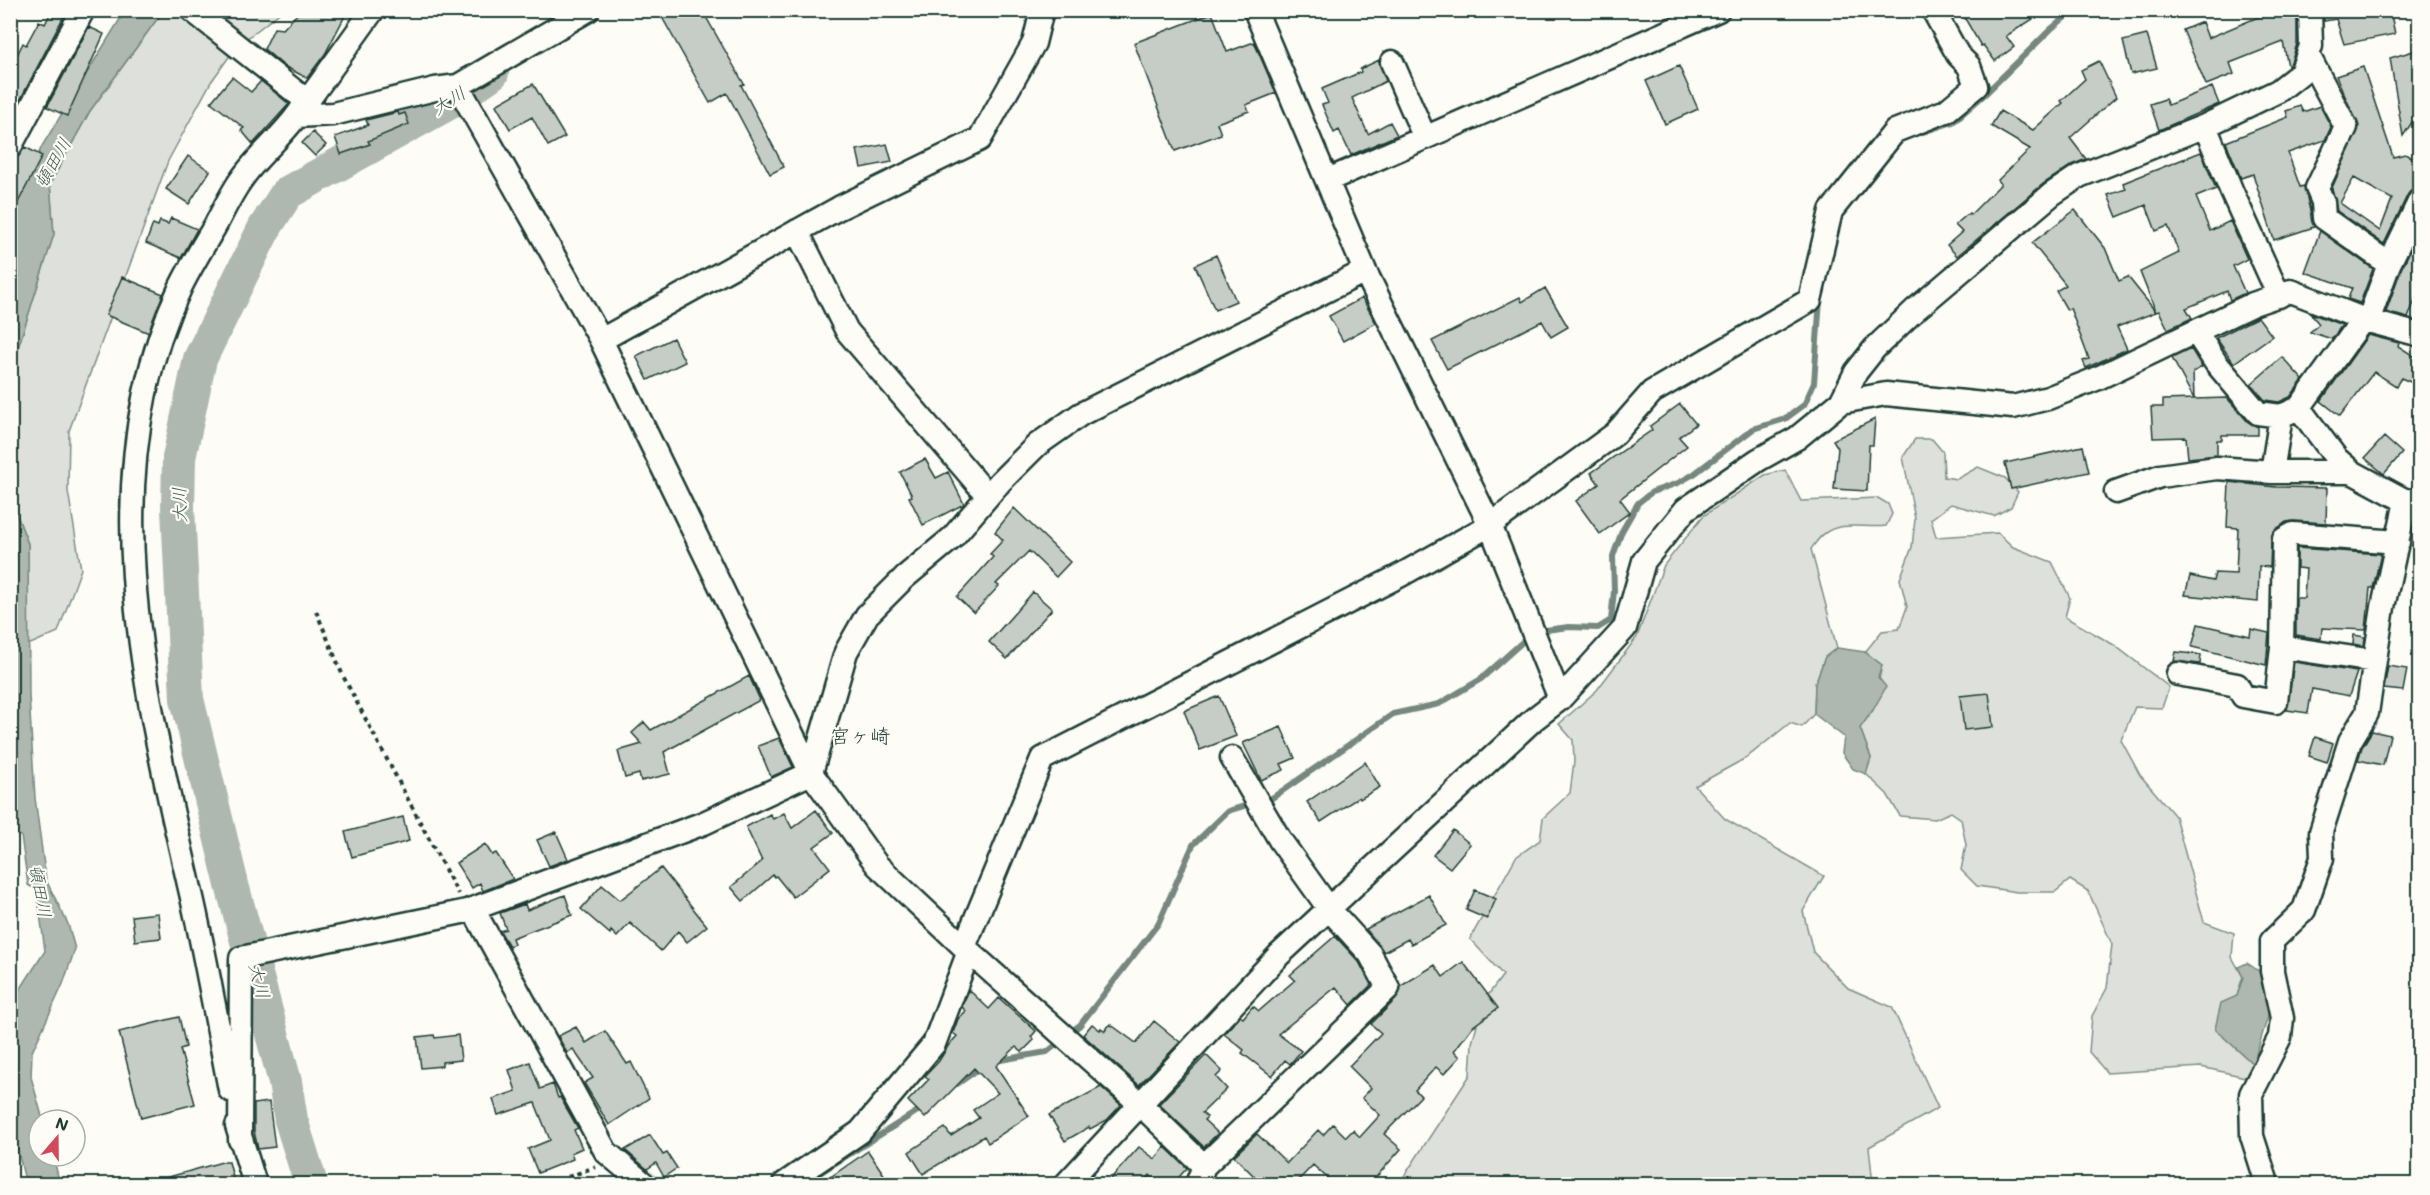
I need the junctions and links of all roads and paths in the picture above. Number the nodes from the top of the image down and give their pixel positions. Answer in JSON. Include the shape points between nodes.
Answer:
{"nodes":[{"id":1,"x":83,"y":10,"type":"edge"},
{"id":2,"x":192,"y":10,"type":"edge"},
{"id":3,"x":373,"y":10,"type":"edge"},
{"id":4,"x":588,"y":10,"type":"edge"},
{"id":5,"x":1042,"y":10,"type":"edge"},
{"id":6,"x":1255,"y":10,"type":"edge"},
{"id":7,"x":1718,"y":10,"type":"edge"},
{"id":8,"x":1933,"y":10,"type":"edge"},
{"id":9,"x":2310,"y":10,"type":"edge"},
{"id":10,"x":2308,"y":55,"type":"junction"},
{"id":11,"x":1392,"y":62,"type":"dead end"},
{"id":12,"x":458,"y":86,"type":"junction"},
{"id":13,"x":302,"y":109,"type":"junction"},
{"id":14,"x":2205,"y":126,"type":"junction"},
{"id":15,"x":1425,"y":138,"type":"junction"},
{"id":16,"x":10,"y":147,"type":"edge"},
{"id":17,"x":1328,"y":180,"type":"junction"},
{"id":18,"x":2420,"y":200,"type":"edge"},
{"id":19,"x":797,"y":231,"type":"junction"},
{"id":20,"x":2389,"y":264,"type":"junction"},
{"id":21,"x":1365,"y":271,"type":"junction"},
{"id":22,"x":2279,"y":296,"type":"junction"},
{"id":23,"x":2366,"y":320,"type":"junction"},
{"id":24,"x":2196,"y":332,"type":"junction"},
{"id":25,"x":2420,"y":334,"type":"edge"},
{"id":26,"x":601,"y":340,"type":"junction"},
{"id":27,"x":1841,"y":402,"type":"junction"},
{"id":28,"x":2290,"y":412,"type":"junction"},
{"id":29,"x":2272,"y":472,"type":"junction"},
{"id":30,"x":2352,"y":472,"type":"junction"},
{"id":31,"x":2116,"y":492,"type":"dead end"},
{"id":32,"x":988,"y":496,"type":"junction"},
{"id":33,"x":2413,"y":500,"type":"edge"},
{"id":34,"x":1490,"y":525,"type":"junction"},
{"id":35,"x":2398,"y":542,"type":"junction"},
{"id":36,"x":316,"y":611,"type":"dead end"},
{"id":37,"x":2282,"y":647,"type":"junction"},
{"id":38,"x":2374,"y":661,"type":"junction"},
{"id":39,"x":2178,"y":674,"type":"dead end"},
{"id":40,"x":1560,"y":699,"type":"junction"},
{"id":41,"x":1232,"y":758,"type":"dead end"},
{"id":42,"x":811,"y":773,"type":"junction"},
{"id":43,"x":470,"y":910,"type":"junction"},
{"id":44,"x":1330,"y":910,"type":"junction"},
{"id":45,"x":967,"y":949,"type":"junction"},
{"id":46,"x":1140,"y":1104,"type":"junction"},
{"id":47,"x":240,"y":1140,"type":"junction"},
{"id":48,"x":1200,"y":1175,"type":"edge"},
{"id":49,"x":2266,"y":1180,"type":"dead end"},
{"id":50,"x":255,"y":1185,"type":"edge"},
{"id":51,"x":644,"y":1185,"type":"edge"},
{"id":52,"x":784,"y":1185,"type":"edge"},
{"id":53,"x":1066,"y":1185,"type":"edge"}],
"edges":[{"from":1,"to":16,"type":"street"},
{"from":2,"to":13,"type":"street"},
{"from":3,"to":13,"type":"street"},
{"from":4,"to":12,"type":"street"},
{"from":5,"to":19,"type":"street","via":[[1034,43],[980,139]]},
{"from":6,"to":17,"type":"street"},
{"from":7,"to":15,"type":"street"},
{"from":8,"to":34,"type":"street","via":[[1958,55],[1969,66],[1976,86],[1946,111],[1895,131],[1831,211],[1810,300],[1652,392],[1615,434]]},
{"from":9,"to":10,"type":"street"},
{"from":10,"to":14,"type":"street","via":[[2301,73],[2278,91]]},
{"from":10,"to":20,"type":"street","via":[[2346,127],[2317,188],[2324,218]]},
{"from":11,"to":15,"type":"street"},
{"from":12,"to":13,"type":"street","via":[[333,114]]},
{"from":12,"to":26,"type":"street"},
{"from":13,"to":47,"type":"street","via":[[241,180],[180,287],[145,392],[136,453],[132,529],[147,694],[194,904]]},
{"from":14,"to":22,"type":"street"},
{"from":14,"to":27,"type":"street","via":[[2079,176],[2052,194],[1875,348],[1856,372]]},
{"from":15,"to":17,"type":"street"},
{"from":17,"to":21,"type":"street"},
{"from":18,"to":20,"type":"street"},
{"from":19,"to":26,"type":"street"},
{"from":19,"to":32,"type":"street","via":[[848,331]]},
{"from":20,"to":23,"type":"street"},
{"from":21,"to":32,"type":"street","via":[[1081,414],[1037,445]]},
{"from":21,"to":34,"type":"street"},
{"from":22,"to":23,"type":"street","via":[[2291,291]]},
{"from":22,"to":24,"type":"street","via":[[2253,304]]},
{"from":23,"to":25,"type":"street"},
{"from":23,"to":28,"type":"street"},
{"from":24,"to":27,"type":"street","via":[[2096,379],[2048,398],[2013,406],[1886,394]]},
{"from":24,"to":28,"type":"street","via":[[2258,413]]},
{"from":26,"to":42,"type":"street"},
{"from":27,"to":40,"type":"street","via":[[1797,438],[1686,509],[1644,561],[1625,628]]},
{"from":28,"to":29,"type":"street"},
{"from":28,"to":30,"type":"street"},
{"from":29,"to":30,"type":"street"},
{"from":29,"to":31,"type":"street","via":[[2217,468],[2160,476]]},
{"from":30,"to":33,"type":"street"},
{"from":32,"to":42,"type":"street","via":[[952,538],[867,615],[846,652]]},
{"from":33,"to":35,"type":"street"},
{"from":34,"to":40,"type":"street"},
{"from":34,"to":45,"type":"street","via":[[1401,575],[1042,759]]},
{"from":35,"to":37,"type":"street","via":[[2294,534],[2284,539]]},
{"from":35,"to":38,"type":"street"},
{"from":36,"to":43,"type":"path","via":[[343,676]]},
{"from":37,"to":38,"type":"street"},
{"from":37,"to":39,"type":"street","via":[[2276,702],[2243,696],[2237,685]]},
{"from":38,"to":49,"type":"street","via":[[2367,713],[2350,741],[2321,832],[2322,858],[2304,910],[2272,941],[2272,971],[2282,1018],[2280,1037],[2251,1094],[2252,1136]]},
{"from":40,"to":44,"type":"street"},
{"from":41,"to":44,"type":"street","via":[[1280,840]]},
{"from":42,"to":43,"type":"street","via":[[704,823]]},
{"from":42,"to":45,"type":"street","via":[[877,865]]},
{"from":43,"to":47,"type":"street","via":[[240,958]]},
{"from":43,"to":51,"type":"street","via":[[606,1152]]},
{"from":44,"to":46,"type":"street","via":[[1279,955]]},
{"from":44,"to":48,"type":"street","via":[[1370,954],[1388,988]]},
{"from":45,"to":46,"type":"street"},
{"from":45,"to":52,"type":"street","via":[[934,1044],[860,1132]]},
{"from":46,"to":48,"type":"street"},
{"from":46,"to":53,"type":"street"},
{"from":47,"to":50,"type":"street"}]}
